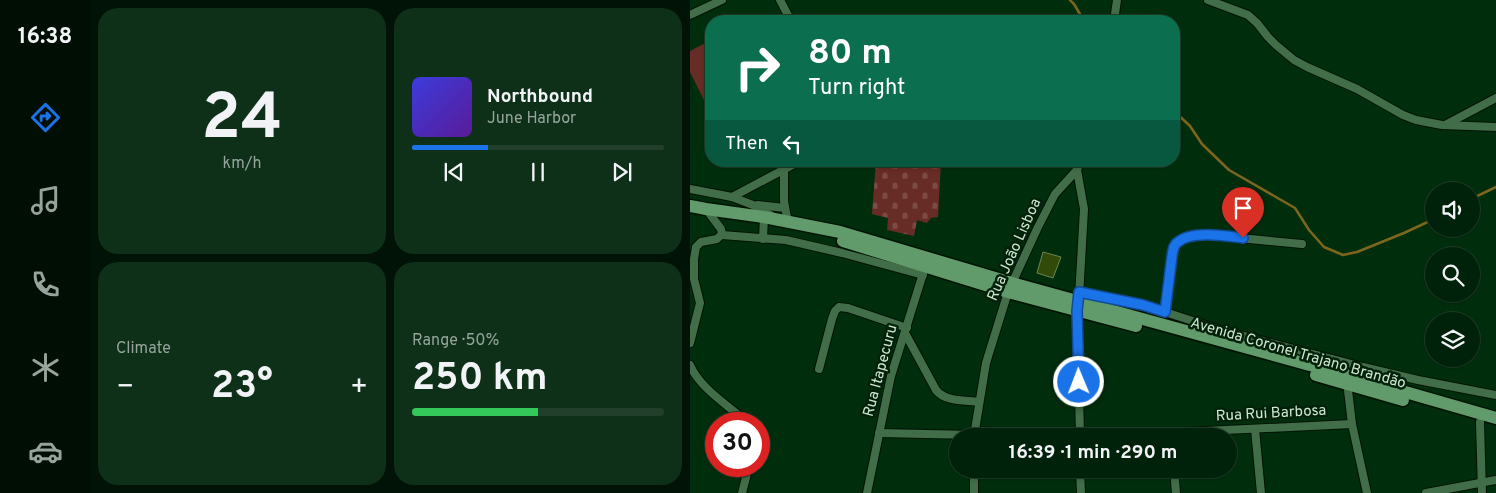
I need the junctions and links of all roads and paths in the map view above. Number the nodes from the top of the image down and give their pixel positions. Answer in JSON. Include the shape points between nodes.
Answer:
{"nodes":[{"id":1,"x":722,"y":0,"type":"edge"},
{"id":2,"x":780,"y":0,"type":"edge"},
{"id":3,"x":1117,"y":0,"type":"edge"},
{"id":4,"x":1208,"y":0,"type":"edge"},
{"id":5,"x":690,"y":15,"type":"edge"},
{"id":6,"x":788,"y":15,"type":"edge"},
{"id":7,"x":1115,"y":15,"type":"edge"},
{"id":8,"x":1496,"y":98,"type":"edge"},
{"id":9,"x":1445,"y":125,"type":"junction"},
{"id":10,"x":1496,"y":126,"type":"edge"},
{"id":11,"x":788,"y":167,"type":"edge"},
{"id":12,"x":1078,"y":167,"type":"edge"},
{"id":13,"x":784,"y":169,"type":"junction"},
{"id":14,"x":1077,"y":170,"type":"junction"},
{"id":15,"x":690,"y":189,"type":"edge"},
{"id":16,"x":732,"y":196,"type":"junction"},
{"id":17,"x":753,"y":205,"type":"junction"},
{"id":18,"x":690,"y":206,"type":"edge"},
{"id":19,"x":785,"y":208,"type":"junction"},
{"id":20,"x":706,"y":209,"type":"junction"},
{"id":21,"x":764,"y":217,"type":"junction"},
{"id":22,"x":786,"y":222,"type":"junction"},
{"id":23,"x":722,"y":235,"type":"junction"},
{"id":24,"x":763,"y":238,"type":"junction"},
{"id":25,"x":1302,"y":244,"type":"dead end"},
{"id":26,"x":925,"y":266,"type":"junction"},
{"id":27,"x":1010,"y":288,"type":"junction"},
{"id":28,"x":1078,"y":301,"type":"junction"},
{"id":29,"x":1165,"y":312,"type":"junction"},
{"id":30,"x":906,"y":331,"type":"junction"},
{"id":31,"x":690,"y":343,"type":"edge"},
{"id":32,"x":690,"y":365,"type":"edge"},
{"id":33,"x":818,"y":369,"type":"dead end"},
{"id":34,"x":1346,"y":380,"type":"junction"},
{"id":35,"x":1496,"y":396,"type":"edge"},
{"id":36,"x":979,"y":402,"type":"junction"},
{"id":37,"x":735,"y":412,"type":"edge"},
{"id":38,"x":1496,"y":418,"type":"edge"},
{"id":39,"x":1480,"y":422,"type":"junction"},
{"id":40,"x":1352,"y":424,"type":"junction"},
{"id":41,"x":1496,"y":427,"type":"edge"},
{"id":42,"x":975,"y":428,"type":"edge"},
{"id":43,"x":1080,"y":428,"type":"edge"},
{"id":44,"x":1255,"y":429,"type":"junction"},
{"id":45,"x":1237,"y":430,"type":"edge"},
{"id":46,"x":879,"y":433,"type":"junction"},
{"id":47,"x":949,"y":434,"type":"edge"},
{"id":48,"x":746,"y":477,"type":"edge"},
{"id":49,"x":974,"y":478,"type":"edge"},
{"id":50,"x":1080,"y":478,"type":"edge"},
{"id":51,"x":1175,"y":478,"type":"edge"},
{"id":52,"x":1496,"y":480,"type":"edge"},
{"id":53,"x":1482,"y":482,"type":"junction"},
{"id":54,"x":742,"y":493,"type":"edge"},
{"id":55,"x":867,"y":493,"type":"edge"},
{"id":56,"x":974,"y":493,"type":"edge"},
{"id":57,"x":1081,"y":493,"type":"edge"},
{"id":58,"x":1176,"y":493,"type":"edge"},
{"id":59,"x":1260,"y":493,"type":"edge"},
{"id":60,"x":1367,"y":493,"type":"edge"},
{"id":61,"x":1426,"y":493,"type":"edge"},
{"id":62,"x":1482,"y":493,"type":"edge"}],
"edges":[{"from":1,"to":5,"type":"street"},
{"from":2,"to":6,"type":"street"},
{"from":3,"to":7,"type":"street"},
{"from":4,"to":9,"type":"street","via":[[1248,15],[1276,46],[1307,67],[1357,89],[1403,115]]},
{"from":8,"to":9,"type":"street"},
{"from":9,"to":10,"type":"street"},
{"from":11,"to":13,"type":"street"},
{"from":12,"to":14,"type":"street"},
{"from":13,"to":16,"type":"street"},
{"from":13,"to":19,"type":"street"},
{"from":14,"to":27,"type":"street","name":"Rua João Lisboa","via":[[1055,194]]},
{"from":14,"to":28,"type":"street","via":[[1084,209]]},
{"from":15,"to":16,"type":"street"},
{"from":16,"to":17,"type":"street"},
{"from":17,"to":19,"type":"street"},
{"from":17,"to":22,"type":"street"},
{"from":18,"to":20,"type":"main road","name":"Avenida Coronel Trajano Brandão"},
{"from":19,"to":22,"type":"street"},
{"from":20,"to":21,"type":"main road","name":"Avenida Coronel Trajano Brandão"},
{"from":20,"to":23,"type":"street","via":[[722,229]]},
{"from":21,"to":22,"type":"main road","name":"Avenida Coronel Trajano Brandão"},
{"from":21,"to":24,"type":"street"},
{"from":22,"to":26,"type":"main road","name":"Avenida Coronel Trajano Brandão"},
{"from":23,"to":24,"type":"street"},
{"from":23,"to":31,"type":"street","via":[[696,247],[694,279],[700,302]]},
{"from":24,"to":26,"type":"street"},
{"from":25,"to":29,"type":"street","via":[[1216,235],[1181,240],[1173,249]]},
{"from":26,"to":27,"type":"main road","name":"Avenida Coronel Trajano Brandão"},
{"from":26,"to":30,"type":"street","name":"Rua Itapecuru"},
{"from":27,"to":28,"type":"main road","name":"Avenida Coronel Trajano Brandão"},
{"from":27,"to":36,"type":"street","name":"Rua João Lisboa","via":[[986,363]]},
{"from":28,"to":29,"type":"street","name":"Avenida Coronel Trajano Brandão","via":[[1143,305]]},
{"from":28,"to":34,"type":"main road","name":"Avenida Coronel Trajano Brandão","via":[[1256,358]]},
{"from":28,"to":43,"type":"street"},
{"from":29,"to":35,"type":"street","name":"Avenida Coronel Trajano Brandão","via":[[1363,367]]},
{"from":30,"to":33,"type":"street","via":[[839,307],[835,311]]},
{"from":30,"to":36,"type":"street","via":[[941,396]]},
{"from":30,"to":46,"type":"street","name":"Rua Itapecuru","via":[[891,376]]},
{"from":32,"to":37,"type":"street","via":[[700,380]]},
{"from":34,"to":38,"type":"main road","name":"Avenida Coronel Trajano Brandão"},
{"from":34,"to":39,"type":"main road","name":"Avenida Coronel Trajano Brandão"},
{"from":34,"to":40,"type":"street"},
{"from":36,"to":42,"type":"street","name":"Rua João Lisboa"},
{"from":39,"to":41,"type":"main road","name":"Avenida Coronel Trajano Brandão"},
{"from":39,"to":53,"type":"street"},
{"from":40,"to":44,"type":"street","name":"Rua Rui Barbosa"},
{"from":40,"to":60,"type":"street"},
{"from":44,"to":45,"type":"street","name":"Rua Rui Barbosa"},
{"from":44,"to":59,"type":"street"},
{"from":46,"to":47,"type":"street"},
{"from":46,"to":55,"type":"street","name":"Rua Itapecuru"},
{"from":48,"to":54,"type":"street"},
{"from":49,"to":56,"type":"street"},
{"from":50,"to":57,"type":"street"},
{"from":51,"to":58,"type":"street"},
{"from":52,"to":53,"type":"street"},
{"from":53,"to":61,"type":"street"},
{"from":53,"to":62,"type":"street"}]}
